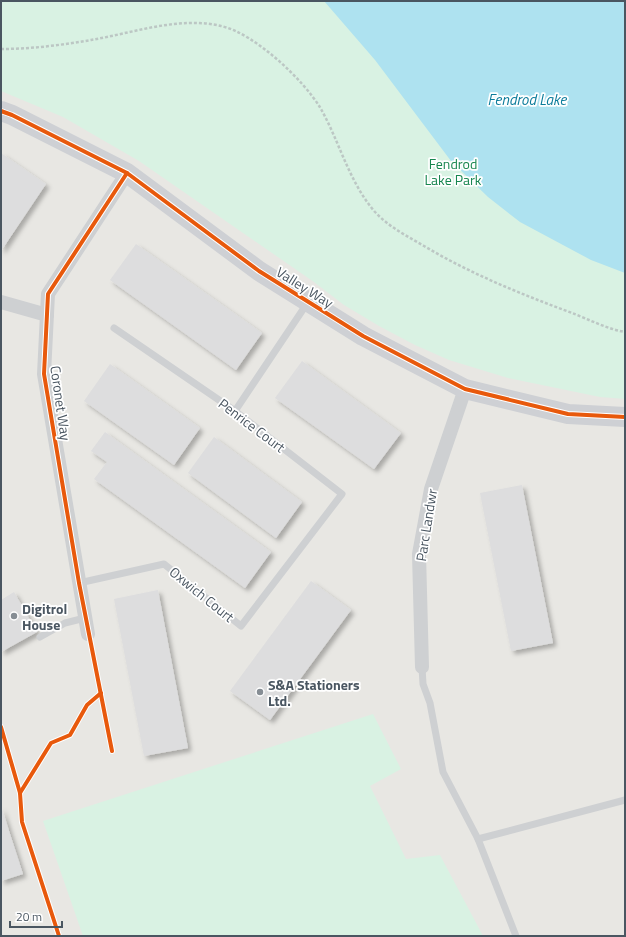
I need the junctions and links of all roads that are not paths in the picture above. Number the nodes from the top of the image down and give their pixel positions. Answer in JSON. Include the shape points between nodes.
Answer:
{"nodes":[{"id":1,"x":1,"y":111,"type":"edge"},
{"id":2,"x":127,"y":173,"type":"junction"},
{"id":3,"x":1,"y":302,"type":"edge"},
{"id":4,"x":308,"y":302,"type":"junction"},
{"id":5,"x":47,"y":315,"type":"junction"},
{"id":6,"x":114,"y":328,"type":"dead end"},
{"id":7,"x":465,"y":389,"type":"junction"},
{"id":8,"x":235,"y":411,"type":"junction"},
{"id":9,"x":625,"y":417,"type":"edge"},
{"id":10,"x":309,"y":538,"type":"joint"},
{"id":11,"x":79,"y":583,"type":"junction"},
{"id":12,"x":86,"y":618,"type":"junction"},
{"id":13,"x":88,"y":634,"type":"dead end"},
{"id":14,"x":40,"y":637,"type":"dead end"},
{"id":15,"x":422,"y":667,"type":"joint"},
{"id":16,"x":625,"y":800,"type":"edge"},
{"id":17,"x":478,"y":839,"type":"junction"},
{"id":18,"x":516,"y":936,"type":"edge"}],
"edges":[{"from":1,"to":2,"type":"street","name":"Valley Way"},
{"from":2,"to":4,"type":"street","name":"Valley Way","via":[[259,271]]},
{"from":2,"to":5,"type":"street","name":"Coronet Way","via":[[48,294]]},
{"from":3,"to":5,"type":"street"},
{"from":4,"to":7,"type":"street","name":"Valley Way","via":[[363,336]]},
{"from":4,"to":8,"type":"lane"},
{"from":5,"to":11,"type":"street","name":"Coronet Way","via":[[44,374]]},
{"from":6,"to":8,"type":"lane","name":"Penrice Court"},
{"from":7,"to":9,"type":"street","name":"Valley Way","via":[[568,414]]},
{"from":7,"to":15,"type":"street","name":"Parc Landwr","via":[[431,489],[419,554]]},
{"from":8,"to":10,"type":"lane","name":"Penrice Court","via":[[342,494]]},
{"from":10,"to":11,"type":"lane","name":"Oxwich Court","via":[[241,626],[164,564]]},
{"from":11,"to":12,"type":"street","name":"Coronet Way"},
{"from":12,"to":13,"type":"street","name":"Coronet Way"},
{"from":12,"to":14,"type":"lane","via":[[65,623]]},
{"from":15,"to":17,"type":"lane","via":[[423,684],[430,703],[444,772]]},
{"from":16,"to":17,"type":"lane"},
{"from":17,"to":18,"type":"lane"}]}
